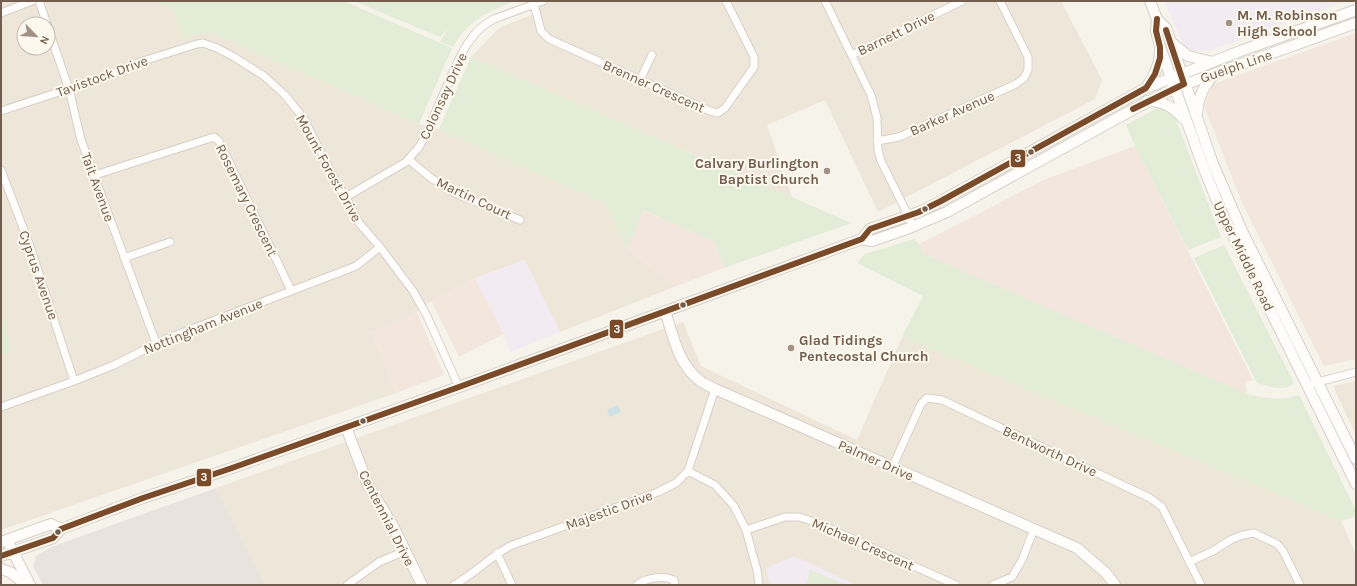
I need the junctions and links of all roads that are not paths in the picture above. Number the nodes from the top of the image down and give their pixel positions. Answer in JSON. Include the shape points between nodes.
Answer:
{"nodes":[{"id":1,"x":32,"y":1,"type":"edge"},
{"id":2,"x":39,"y":1,"type":"edge"},
{"id":3,"x":543,"y":1,"type":"edge"},
{"id":4,"x":726,"y":1,"type":"edge"},
{"id":5,"x":825,"y":1,"type":"edge"},
{"id":6,"x":962,"y":1,"type":"edge"},
{"id":7,"x":1000,"y":1,"type":"edge"},
{"id":8,"x":1150,"y":1,"type":"edge"},
{"id":9,"x":534,"y":4,"type":"junction"},
{"id":10,"x":1356,"y":10,"type":"edge"},
{"id":11,"x":1,"y":13,"type":"edge"},
{"id":12,"x":44,"y":16,"type":"edge"},
{"id":13,"x":1157,"y":19,"type":"junction"},
{"id":14,"x":1356,"y":24,"type":"edge"},
{"id":15,"x":1170,"y":40,"type":"junction"},
{"id":16,"x":203,"y":43,"type":"joint"},
{"id":17,"x":1160,"y":47,"type":"junction"},
{"id":18,"x":56,"y":51,"type":"edge"},
{"id":19,"x":652,"y":55,"type":"dead end"},
{"id":20,"x":852,"y":55,"type":"junction"},
{"id":21,"x":1213,"y":62,"type":"junction"},
{"id":22,"x":1215,"y":74,"type":"junction"},
{"id":23,"x":640,"y":80,"type":"junction"},
{"id":24,"x":1178,"y":81,"type":"junction"},
{"id":25,"x":1146,"y":88,"type":"junction"},
{"id":26,"x":69,"y":89,"type":"junction"},
{"id":27,"x":1148,"y":101,"type":"junction"},
{"id":28,"x":1,"y":111,"type":"edge"},
{"id":29,"x":1192,"y":121,"type":"junction"},
{"id":30,"x":877,"y":141,"type":"junction"},
{"id":31,"x":1031,"y":152,"type":"junction"},
{"id":32,"x":409,"y":160,"type":"junction"},
{"id":33,"x":1,"y":170,"type":"edge"},
{"id":34,"x":1021,"y":171,"type":"junction"},
{"id":35,"x":95,"y":175,"type":"junction"},
{"id":36,"x":346,"y":197,"type":"junction"},
{"id":37,"x":908,"y":215,"type":"junction"},
{"id":38,"x":520,"y":220,"type":"dead end"},
{"id":39,"x":912,"y":227,"type":"junction"},
{"id":40,"x":862,"y":239,"type":"junction"},
{"id":41,"x":170,"y":242,"type":"dead end"},
{"id":42,"x":380,"y":247,"type":"junction"},
{"id":43,"x":124,"y":258,"type":"junction"},
{"id":44,"x":291,"y":290,"type":"junction"},
{"id":45,"x":665,"y":311,"type":"junction"},
{"id":46,"x":156,"y":343,"type":"junction"},
{"id":47,"x":1356,"y":372,"type":"edge"},
{"id":48,"x":74,"y":381,"type":"junction"},
{"id":49,"x":1318,"y":382,"type":"junction"},
{"id":50,"x":1307,"y":385,"type":"junction"},
{"id":51,"x":459,"y":387,"type":"junction"},
{"id":52,"x":715,"y":389,"type":"junction"},
{"id":53,"x":1,"y":407,"type":"edge"},
{"id":54,"x":346,"y":427,"type":"junction"},
{"id":55,"x":1356,"y":459,"type":"edge"},
{"id":56,"x":892,"y":468,"type":"junction"},
{"id":57,"x":688,"y":471,"type":"junction"},
{"id":58,"x":1356,"y":484,"type":"edge"},
{"id":59,"x":61,"y":529,"type":"junction"},
{"id":60,"x":1034,"y":529,"type":"junction"},
{"id":61,"x":746,"y":530,"type":"junction"},
{"id":62,"x":4,"y":541,"type":"edge"},
{"id":63,"x":405,"y":551,"type":"junction"},
{"id":64,"x":13,"y":552,"type":"junction"},
{"id":65,"x":498,"y":553,"type":"junction"},
{"id":66,"x":1,"y":556,"type":"edge"},
{"id":67,"x":1188,"y":562,"type":"junction"},
{"id":68,"x":1,"y":569,"type":"edge"},
{"id":69,"x":26,"y":585,"type":"edge"},
{"id":70,"x":30,"y":585,"type":"edge"},
{"id":71,"x":347,"y":585,"type":"edge"},
{"id":72,"x":422,"y":585,"type":"edge"},
{"id":73,"x":454,"y":585,"type":"edge"},
{"id":74,"x":512,"y":585,"type":"edge"},
{"id":75,"x":637,"y":585,"type":"edge"},
{"id":76,"x":675,"y":585,"type":"edge"},
{"id":77,"x":759,"y":585,"type":"edge"},
{"id":78,"x":956,"y":585,"type":"edge"},
{"id":79,"x":993,"y":585,"type":"edge"},
{"id":80,"x":1115,"y":585,"type":"edge"},
{"id":81,"x":1201,"y":585,"type":"edge"},
{"id":82,"x":1300,"y":585,"type":"edge"}],
"edges":[{"from":1,"to":11,"type":"street"},
{"from":2,"to":12,"type":"street"},
{"from":3,"to":9,"type":"street","name":"Colonsay Drive"},
{"from":4,"to":23,"type":"street","name":"Brenner Crescent","via":[[754,57],[754,67],[725,108],[718,113],[710,111]]},
{"from":5,"to":20,"type":"street"},
{"from":6,"to":20,"type":"street","name":"Barnett Drive"},
{"from":7,"to":30,"type":"street","name":"Barker Avenue","via":[[1028,57],[1028,70],[1024,78],[1016,84],[899,137]]},
{"from":8,"to":13,"type":"main road","name":"Upper Middle Road"},
{"from":9,"to":23,"type":"street","name":"Brenner Crescent","via":[[541,31],[549,39]]},
{"from":9,"to":32,"type":"street","name":"Colonsay Drive","via":[[494,18],[474,34],[462,52],[426,135]]},
{"from":10,"to":21,"type":"main road","name":"Guelph Line"},
{"from":13,"to":15,"type":"main road","name":"Upper Middle Road","via":[[1166,28]]},
{"from":13,"to":17,"type":"main road","name":"Upper Middle Road","via":[[1156,31]]},
{"from":14,"to":22,"type":"main road","name":"Guelph Line"},
{"from":15,"to":21,"type":"main road","via":[[1188,56]]},
{"from":15,"to":24,"type":"main road","name":"Upper Middle Road"},
{"from":16,"to":26,"type":"street","name":"Tavistock Drive","via":[[143,61]]},
{"from":16,"to":36,"type":"street","name":"Mount Forest Drive","via":[[234,57],[264,76],[285,95],[304,119]]},
{"from":17,"to":24,"type":"main road","name":"Upper Middle Road"},
{"from":17,"to":25,"type":"main road","via":[[1158,68]]},
{"from":18,"to":26,"type":"street","name":"Tait Avenue"},
{"from":19,"to":23,"type":"street"},
{"from":20,"to":30,"type":"street","via":[[874,105]]},
{"from":21,"to":24,"type":"main road","name":"Guelph Line"},
{"from":22,"to":24,"type":"main road","name":"Guelph Line"},
{"from":22,"to":29,"type":"main road","via":[[1200,94]]},
{"from":24,"to":25,"type":"main road","name":"Guelph Line"},
{"from":24,"to":27,"type":"main road","name":"Guelph Line"},
{"from":24,"to":29,"type":"main road","name":"Upper Middle Road"},
{"from":25,"to":31,"type":"main road","name":"Guelph Line"},
{"from":26,"to":28,"type":"street","name":"Tavistock Drive"},
{"from":26,"to":35,"type":"street","name":"Tait Avenue","via":[[81,140]]},
{"from":27,"to":29,"type":"main road","via":[[1167,105]]},
{"from":27,"to":34,"type":"main road","name":"Guelph Line"},
{"from":29,"to":49,"type":"main road","name":"Upper Middle Road","via":[[1242,230]]},
{"from":29,"to":50,"type":"main road","name":"Upper Middle Road","via":[[1204,169],[1222,213]]},
{"from":30,"to":37,"type":"street","via":[[881,161]]},
{"from":31,"to":34,"type":"main road"},
{"from":31,"to":37,"type":"main road","name":"Guelph Line","via":[[941,201]]},
{"from":32,"to":36,"type":"street","name":"Colonsay Drive"},
{"from":32,"to":38,"type":"street","name":"Martin Court","via":[[455,193]]},
{"from":33,"to":48,"type":"street","name":"Cyprus Avenue","via":[[30,246]]},
{"from":34,"to":39,"type":"main road","name":"Guelph Line","via":[[947,212]]},
{"from":35,"to":43,"type":"street","name":"Tait Avenue"},
{"from":35,"to":44,"type":"street","name":"Rosemary Crescent","via":[[214,137],[219,141]]},
{"from":36,"to":42,"type":"street","name":"Mount Forest Drive","via":[[359,223]]},
{"from":37,"to":39,"type":"street"},
{"from":37,"to":40,"type":"main road","name":"Guelph Line","via":[[870,229]]},
{"from":39,"to":40,"type":"main road","name":"Guelph Line","via":[[872,241]]},
{"from":40,"to":45,"type":"main road","name":"Guelph Line"},
{"from":41,"to":43,"type":"street"},
{"from":42,"to":44,"type":"street","name":"Nottingham Avenue","via":[[356,266]]},
{"from":42,"to":51,"type":"street","name":"Mount Forest Drive","via":[[413,291]]},
{"from":43,"to":46,"type":"street","name":"Tait Avenue"},
{"from":44,"to":46,"type":"street","name":"Nottingham Avenue"},
{"from":45,"to":51,"type":"main road","name":"Guelph Line"},
{"from":45,"to":52,"type":"main road","name":"Palmer Drive","via":[[686,366],[699,380]]},
{"from":46,"to":48,"type":"street","name":"Nottingham Avenue","via":[[114,365]]},
{"from":47,"to":49,"type":"street"},
{"from":48,"to":53,"type":"street","name":"Nottingham Avenue"},
{"from":49,"to":50,"type":"street"},
{"from":49,"to":55,"type":"main road","name":"Upper Middle Road"},
{"from":50,"to":58,"type":"main road","name":"Upper Middle Road"},
{"from":51,"to":54,"type":"main road","name":"Guelph Line"},
{"from":52,"to":56,"type":"main road","name":"Palmer Drive"},
{"from":52,"to":57,"type":"street","name":"Majestic Drive"},
{"from":54,"to":59,"type":"main road","name":"Guelph Line"},
{"from":54,"to":63,"type":"main road","name":"Centennial Drive","via":[[368,485]]},
{"from":56,"to":60,"type":"main road","name":"Palmer Drive"},
{"from":56,"to":67,"type":"street","name":"Bentworth Drive","via":[[921,404],[927,398],[942,400],[1150,498],[1162,507]]},
{"from":57,"to":61,"type":"street","via":[[715,485],[734,506]]},
{"from":57,"to":65,"type":"street","name":"Majestic Drive","via":[[676,483],[658,492],[510,546]]},
{"from":59,"to":62,"type":"main road","name":"Guelph Line","via":[[51,524]]},
{"from":59,"to":64,"type":"main road","name":"Guelph Line","via":[[53,538]]},
{"from":60,"to":79,"type":"street","via":[[1022,560],[1012,577]]},
{"from":60,"to":80,"type":"main road","name":"Palmer Drive","via":[[1077,548],[1106,573]]},
{"from":61,"to":77,"type":"street"},
{"from":61,"to":78,"type":"street","name":"Michael Crescent","via":[[784,517],[799,517]]},
{"from":62,"to":64,"type":"main road"},
{"from":63,"to":71,"type":"street","via":[[379,562]]},
{"from":63,"to":72,"type":"main road","name":"Centennial Drive"},
{"from":64,"to":66,"type":"main road","name":"Guelph Line"},
{"from":64,"to":70,"type":"main road"},
{"from":65,"to":73,"type":"street","name":"Majestic Drive"},
{"from":65,"to":74,"type":"street"},
{"from":67,"to":81,"type":"street","name":"Bentworth Drive"},
{"from":67,"to":82,"type":"street","via":[[1232,539],[1254,533],[1277,544]]},
{"from":68,"to":69,"type":"main road","via":[[10,572]]},
{"from":75,"to":76,"type":"street","via":[[646,580],[669,578],[674,580]]}]}
